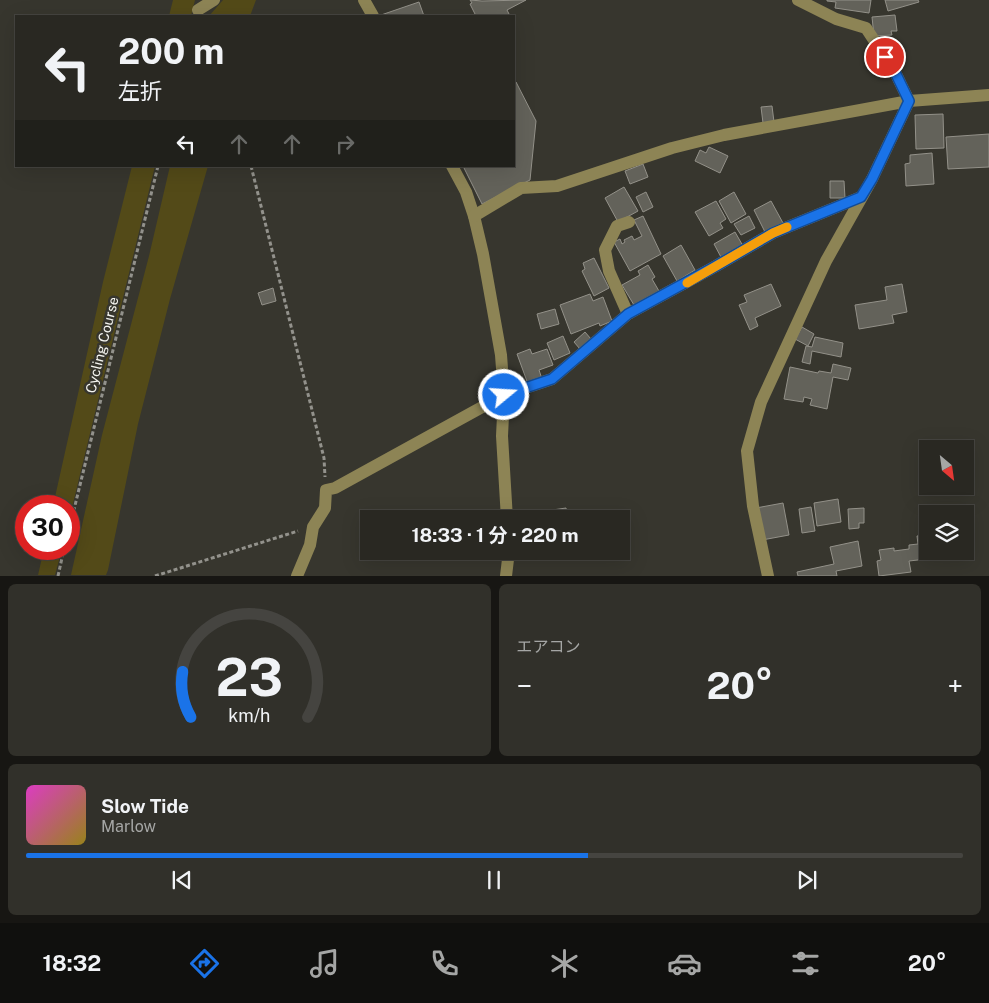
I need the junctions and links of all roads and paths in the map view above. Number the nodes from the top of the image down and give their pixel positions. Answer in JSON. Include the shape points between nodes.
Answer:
{"nodes":[{"id":1,"x":214,"y":0,"type":"edge"},
{"id":2,"x":364,"y":0,"type":"edge"},
{"id":3,"x":798,"y":0,"type":"edge"},
{"id":4,"x":198,"y":10,"type":"dead end"},
{"id":5,"x":372,"y":15,"type":"edge"},
{"id":6,"x":989,"y":95,"type":"edge"},
{"id":7,"x":909,"y":101,"type":"junction"},
{"id":8,"x":158,"y":167,"type":"edge"},
{"id":9,"x":252,"y":167,"type":"edge"},
{"id":10,"x":453,"y":167,"type":"edge"},
{"id":11,"x":861,"y":197,"type":"junction"},
{"id":12,"x":474,"y":216,"type":"junction"},
{"id":13,"x":629,"y":222,"type":"dead end"},
{"id":14,"x":628,"y":314,"type":"junction"},
{"id":15,"x":504,"y":395,"type":"junction"},
{"id":16,"x":326,"y":490,"type":"junction"},
{"id":17,"x":78,"y":495,"type":"edge"},
{"id":18,"x":506,"y":510,"type":"edge"},
{"id":19,"x":313,"y":527,"type":"junction"},
{"id":20,"x":62,"y":560,"type":"edge"},
{"id":21,"x":507,"y":560,"type":"edge"},
{"id":22,"x":58,"y":576,"type":"edge"},
{"id":23,"x":155,"y":576,"type":"edge"},
{"id":24,"x":297,"y":576,"type":"edge"},
{"id":25,"x":506,"y":576,"type":"edge"},
{"id":26,"x":768,"y":576,"type":"edge"}],
"edges":[{"from":1,"to":4,"type":"street"},
{"from":2,"to":5,"type":"street"},
{"from":3,"to":7,"type":"street","via":[[836,19],[866,28],[895,72]]},
{"from":6,"to":7,"type":"street"},
{"from":7,"to":11,"type":"street"},
{"from":7,"to":12,"type":"street","via":[[724,135],[672,148],[557,186],[521,188]]},
{"from":8,"to":17,"type":"path","name":"Cycling Course"},
{"from":9,"to":16,"type":"path","via":[[324,458]]},
{"from":10,"to":12,"type":"street"},
{"from":11,"to":14,"type":"street","via":[[773,233]]},
{"from":11,"to":26,"type":"street","via":[[826,261],[761,402],[748,451],[753,506]]},
{"from":12,"to":15,"type":"street","via":[[501,355]]},
{"from":13,"to":14,"type":"street","via":[[617,226],[605,250],[609,271]]},
{"from":14,"to":15,"type":"street","via":[[552,379]]},
{"from":15,"to":16,"type":"street"},
{"from":15,"to":18,"type":"street","via":[[502,436]]},
{"from":16,"to":19,"type":"street","via":[[325,508]]},
{"from":19,"to":23,"type":"path"},
{"from":19,"to":24,"type":"street","via":[[310,545]]},
{"from":20,"to":22,"type":"path"},
{"from":21,"to":25,"type":"street"}]}
